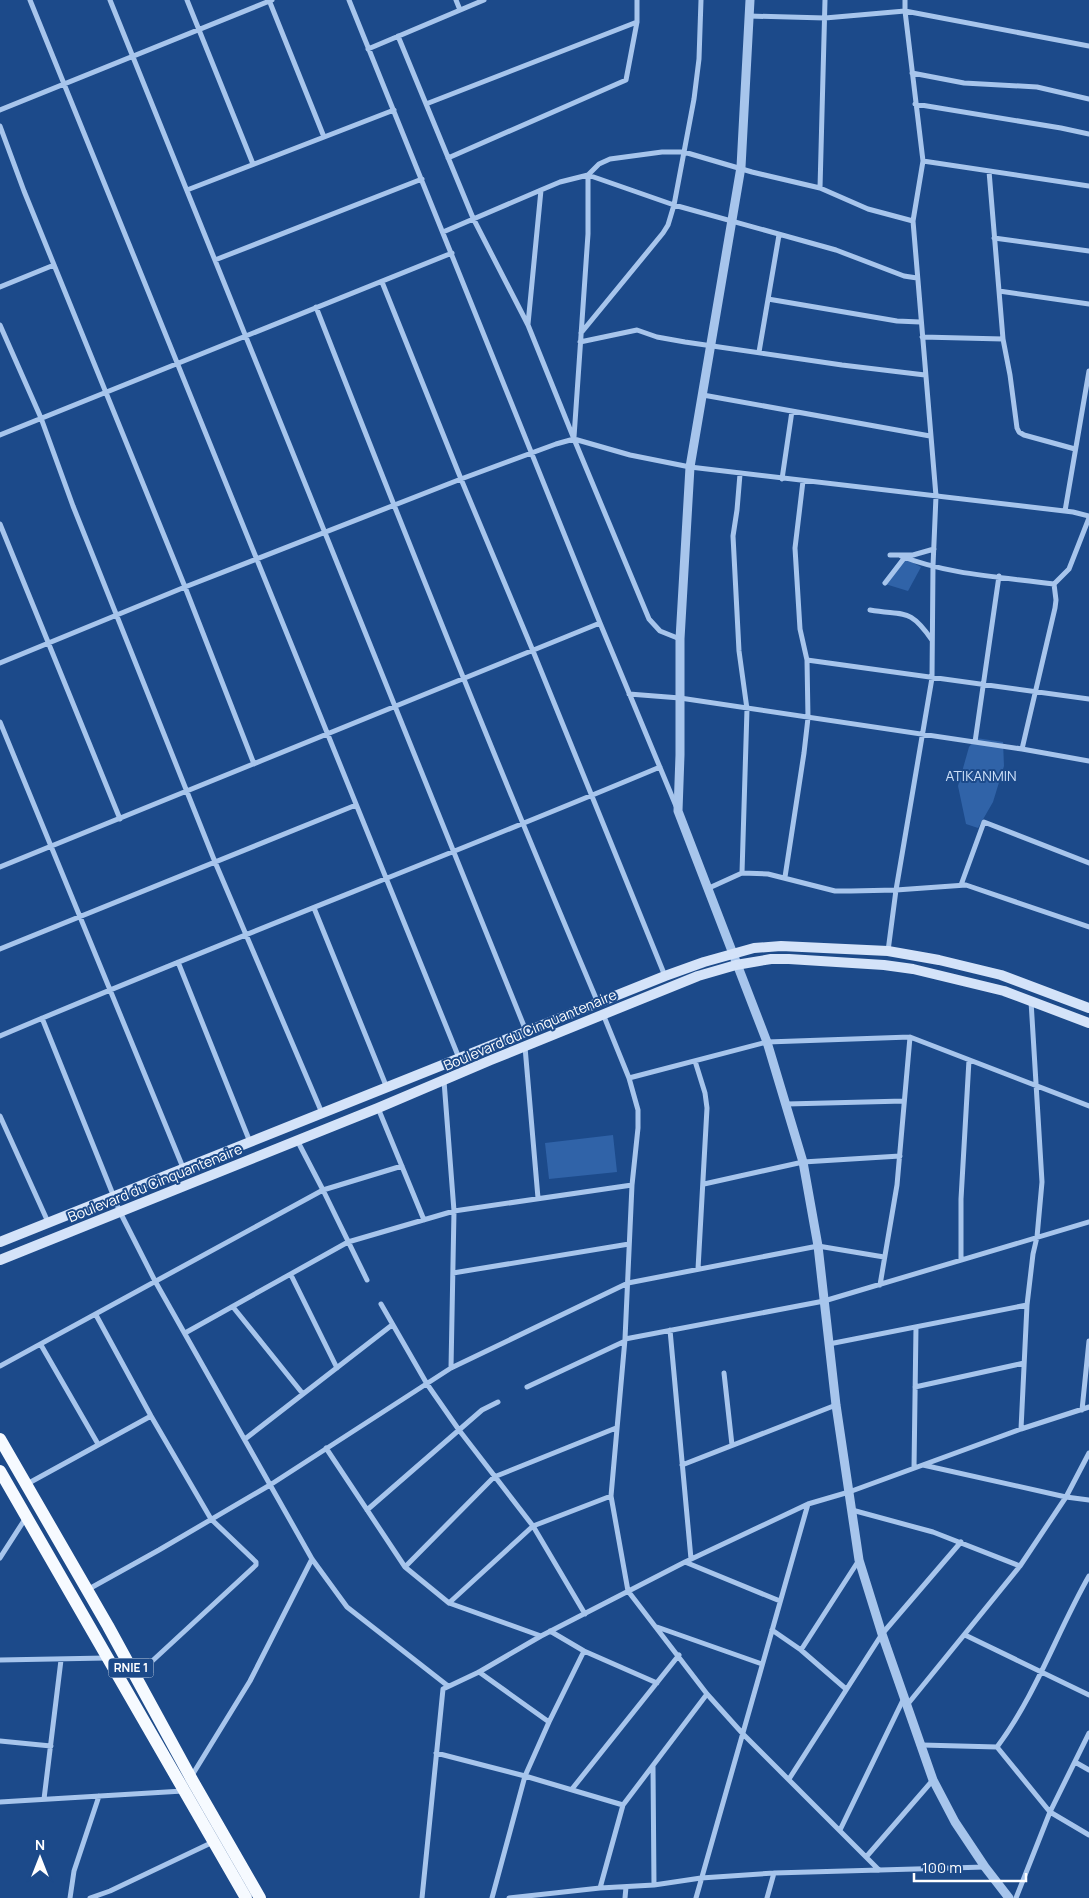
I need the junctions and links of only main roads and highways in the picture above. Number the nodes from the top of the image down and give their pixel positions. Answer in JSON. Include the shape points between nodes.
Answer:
{"nodes":[{"id":1,"x":1089,"y":1008,"type":"edge"},
{"id":2,"x":1089,"y":1023,"type":"edge"},
{"id":3,"x":0,"y":1242,"type":"edge"},
{"id":4,"x":0,"y":1260,"type":"edge"},
{"id":5,"x":0,"y":1439,"type":"edge"},
{"id":6,"x":0,"y":1471,"type":"edge"},
{"id":7,"x":246,"y":1898,"type":"edge"},
{"id":8,"x":260,"y":1898,"type":"edge"}],
"edges":[{"from":1,"to":3,"type":"main road","name":"Boulevard du Cinquantenaire","via":[[1001,975],[939,960],[888,951],[781,946],[754,948],[664,976]]},
{"from":2,"to":4,"type":"main road","name":"Boulevard du Cinquantenaire","via":[[974,982],[913,969],[789,959],[736,965],[698,976],[603,1014]]},
{"from":5,"to":8,"type":"highway","number":"RNIE 1"},
{"from":6,"to":7,"type":"highway","number":"RNIE 1"}]}
